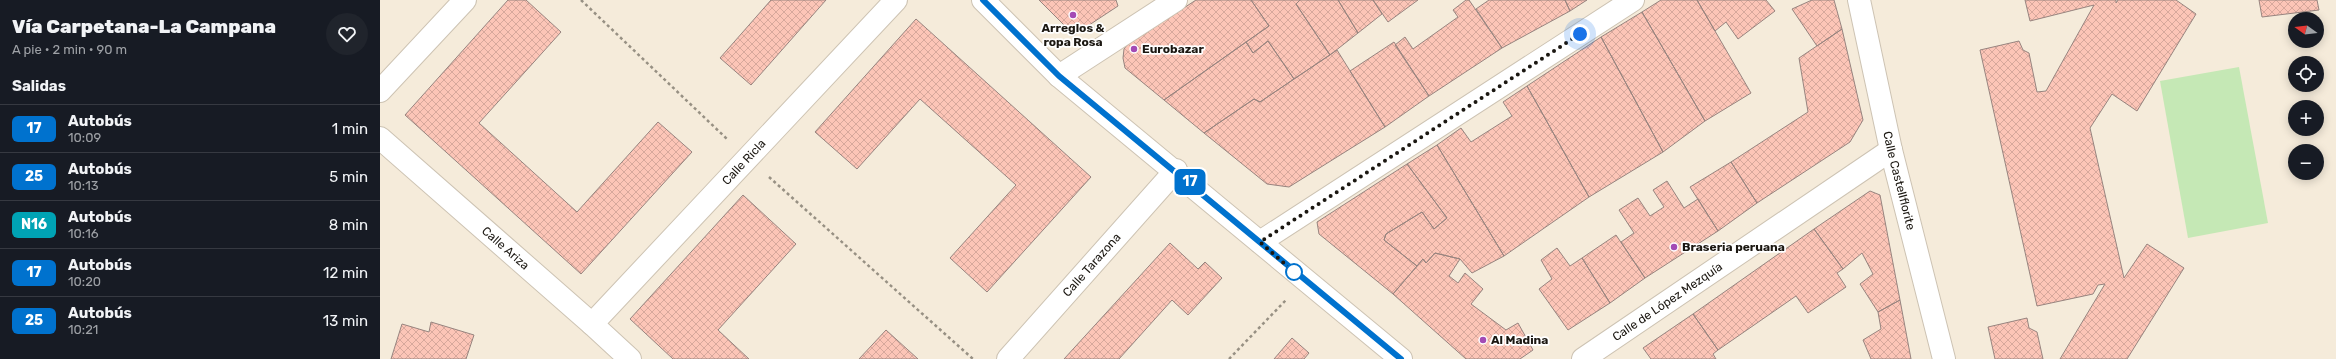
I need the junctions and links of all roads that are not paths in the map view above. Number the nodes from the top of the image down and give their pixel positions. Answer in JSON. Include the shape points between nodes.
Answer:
{"nodes":[{"id":1,"x":465,"y":0,"type":"edge"},
{"id":2,"x":896,"y":0,"type":"edge"},
{"id":3,"x":983,"y":0,"type":"edge"},
{"id":4,"x":1176,"y":0,"type":"edge"},
{"id":5,"x":1633,"y":0,"type":"edge"},
{"id":6,"x":1860,"y":0,"type":"edge"},
{"id":7,"x":1059,"y":76,"type":"junction"},
{"id":8,"x":380,"y":91,"type":"edge"},
{"id":9,"x":380,"y":138,"type":"edge"},
{"id":10,"x":1891,"y":150,"type":"junction"},
{"id":11,"x":1176,"y":170,"type":"junction"},
{"id":12,"x":1260,"y":242,"type":"junction"},
{"id":13,"x":592,"y":324,"type":"junction"},
{"id":14,"x":630,"y":359,"type":"edge"},
{"id":15,"x":1008,"y":359,"type":"edge"},
{"id":16,"x":1402,"y":359,"type":"edge"},
{"id":17,"x":1583,"y":359,"type":"edge"},
{"id":18,"x":1944,"y":359,"type":"edge"}],
"edges":[{"from":1,"to":8,"type":"street"},
{"from":2,"to":13,"type":"street","name":"Calle Ricla"},
{"from":3,"to":7,"type":"street"},
{"from":4,"to":7,"type":"street"},
{"from":5,"to":12,"type":"street"},
{"from":6,"to":10,"type":"street","name":"Calle Castellflorite"},
{"from":7,"to":11,"type":"street"},
{"from":9,"to":13,"type":"street","name":"Calle Ariza"},
{"from":10,"to":17,"type":"street","name":"Calle de López Mezquía"},
{"from":10,"to":18,"type":"street","name":"Calle Castellflorite"},
{"from":11,"to":12,"type":"street"},
{"from":11,"to":15,"type":"street","name":"Calle Tarazona"},
{"from":12,"to":16,"type":"street"},
{"from":13,"to":14,"type":"street","name":"Calle Ariza"}]}
